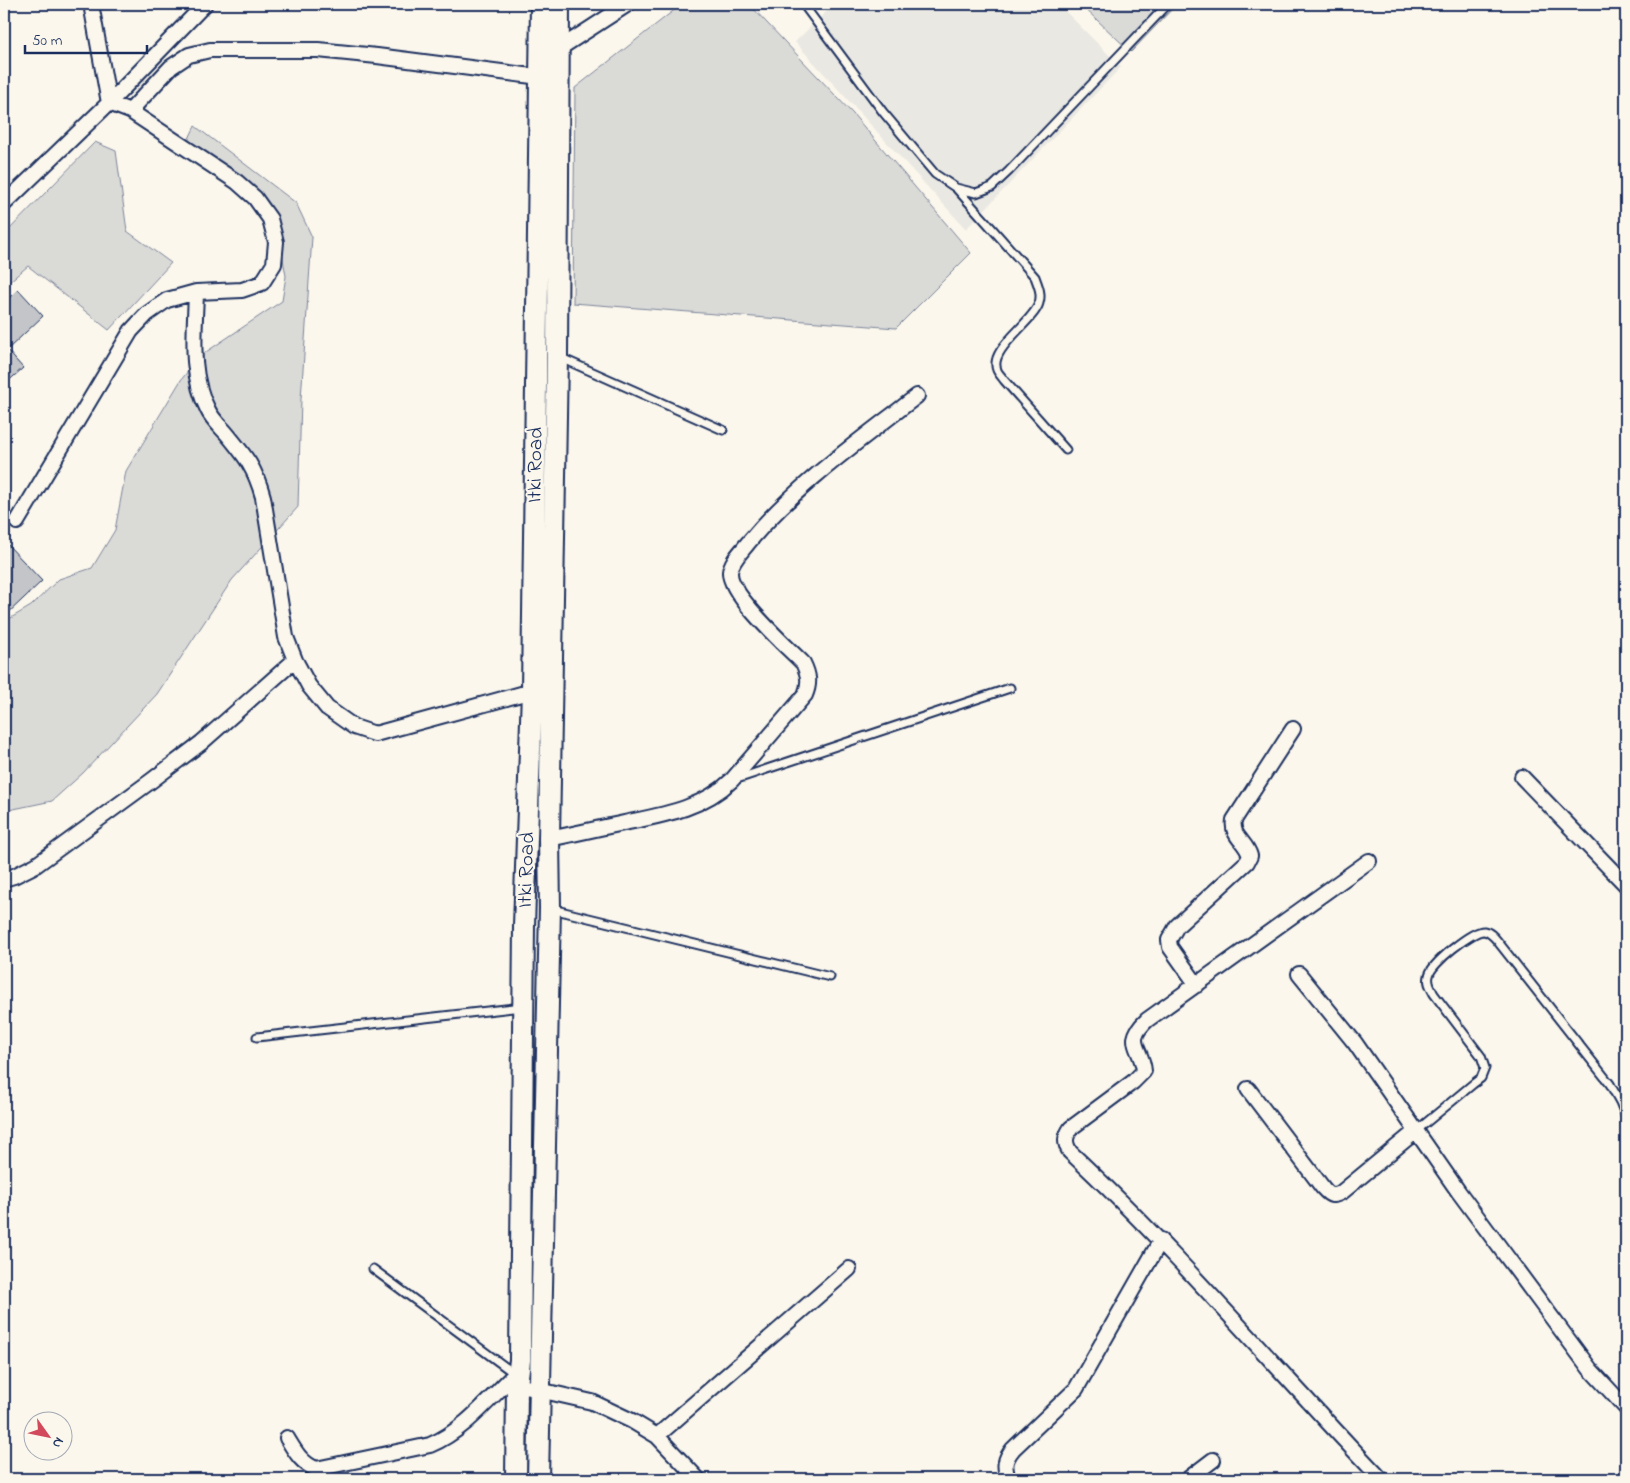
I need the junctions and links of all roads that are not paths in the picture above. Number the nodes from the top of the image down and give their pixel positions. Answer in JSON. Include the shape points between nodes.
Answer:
{"nodes":[{"id":1,"x":91,"y":4,"type":"edge"},
{"id":2,"x":205,"y":4,"type":"edge"},
{"id":3,"x":541,"y":4,"type":"edge"},
{"id":4,"x":559,"y":4,"type":"edge"},
{"id":5,"x":628,"y":4,"type":"edge"},
{"id":6,"x":803,"y":4,"type":"edge"},
{"id":7,"x":1168,"y":4,"type":"edge"},
{"id":8,"x":559,"y":49,"type":"junction"},
{"id":9,"x":540,"y":69,"type":"junction"},
{"id":10,"x":109,"y":103,"type":"junction"},
{"id":11,"x":130,"y":111,"type":"junction"},
{"id":12,"x":956,"y":188,"type":"junction"},
{"id":13,"x":4,"y":204,"type":"edge"},
{"id":14,"x":196,"y":292,"type":"junction"},
{"id":15,"x":557,"y":356,"type":"junction"},
{"id":16,"x":918,"y":396,"type":"dead end"},
{"id":17,"x":723,"y":430,"type":"dead end"},
{"id":18,"x":1066,"y":450,"type":"dead end"},
{"id":19,"x":17,"y":522,"type":"dead end"},
{"id":20,"x":295,"y":660,"type":"junction"},
{"id":21,"x":1010,"y":688,"type":"dead end"},
{"id":22,"x":532,"y":691,"type":"junction"},
{"id":23,"x":1293,"y":729,"type":"dead end"},
{"id":24,"x":1522,"y":777,"type":"dead end"},
{"id":25,"x":732,"y":780,"type":"junction"},
{"id":26,"x":549,"y":839,"type":"junction"},
{"id":27,"x":1368,"y":861,"type":"dead end"},
{"id":28,"x":4,"y":878,"type":"edge"},
{"id":29,"x":1626,"y":885,"type":"edge"},
{"id":30,"x":550,"y":908,"type":"junction"},
{"id":31,"x":1299,"y":974,"type":"dead end"},
{"id":32,"x":830,"y":977,"type":"dead end"},
{"id":33,"x":1197,"y":985,"type":"junction"},
{"id":34,"x":522,"y":1007,"type":"junction"},
{"id":35,"x":257,"y":1037,"type":"dead end"},
{"id":36,"x":1248,"y":1089,"type":"dead end"},
{"id":37,"x":1626,"y":1117,"type":"edge"},
{"id":38,"x":1416,"y":1131,"type":"junction"},
{"id":39,"x":1161,"y":1240,"type":"junction"},
{"id":40,"x":373,"y":1269,"type":"dead end"},
{"id":41,"x":849,"y":1269,"type":"dead end"},
{"id":42,"x":517,"y":1373,"type":"junction"},
{"id":43,"x":539,"y":1390,"type":"junction"},
{"id":44,"x":1626,"y":1408,"type":"edge"},
{"id":45,"x":657,"y":1436,"type":"junction"},
{"id":46,"x":287,"y":1438,"type":"dead end"},
{"id":47,"x":1212,"y":1460,"type":"dead end"},
{"id":48,"x":307,"y":1466,"type":"junction"},
{"id":49,"x":312,"y":1479,"type":"edge"},
{"id":50,"x":516,"y":1479,"type":"edge"},
{"id":51,"x":538,"y":1479,"type":"edge"},
{"id":52,"x":698,"y":1479,"type":"edge"},
{"id":53,"x":1008,"y":1479,"type":"edge"},
{"id":54,"x":1188,"y":1479,"type":"edge"},
{"id":55,"x":1381,"y":1479,"type":"edge"}],
"edges":[{"from":1,"to":10,"type":"street"},
{"from":2,"to":10,"type":"street"},
{"from":3,"to":9,"type":"main road","name":"Itki Road"},
{"from":4,"to":8,"type":"main road"},
{"from":5,"to":8,"type":"street"},
{"from":6,"to":12,"type":"lane","via":[[914,151],[935,174]]},
{"from":7,"to":12,"type":"lane","via":[[992,187],[976,193]]},
{"from":8,"to":9,"type":"street"},
{"from":8,"to":15,"type":"main road"},
{"from":9,"to":11,"type":"street","via":[[318,50],[210,50],[190,55],[171,67]]},
{"from":9,"to":22,"type":"main road","name":"Itki Road"},
{"from":10,"to":11,"type":"street"},
{"from":10,"to":13,"type":"street"},
{"from":11,"to":14,"type":"street","via":[[237,182],[255,198],[270,219],[276,242],[274,264],[262,283],[242,290]]},
{"from":12,"to":18,"type":"lane","via":[[1035,277],[1040,290],[1039,304],[1003,347],[996,369]]},
{"from":14,"to":19,"type":"street","via":[[167,300],[131,331]]},
{"from":14,"to":20,"type":"street","via":[[195,370],[200,392],[208,412],[246,457],[257,476],[286,637]]},
{"from":15,"to":17,"type":"lane"},
{"from":15,"to":26,"type":"main road"},
{"from":16,"to":25,"type":"street","via":[[790,497],[735,559],[730,572],[734,586],[744,602],[803,663],[809,685],[805,695]]},
{"from":20,"to":22,"type":"street","via":[[309,686],[327,708],[354,727],[375,734]]},
{"from":20,"to":28,"type":"street","via":[[201,743],[151,781],[36,865]]},
{"from":21,"to":25,"type":"lane"},
{"from":22,"to":34,"type":"main road","name":"Itki Road"},
{"from":23,"to":33,"type":"street","via":[[1234,820],[1236,834],[1248,848],[1250,856],[1247,862],[1178,926],[1169,940],[1170,947]]},
{"from":24,"to":29,"type":"street"},
{"from":25,"to":26,"type":"street","via":[[720,791],[690,807]]},
{"from":26,"to":30,"type":"main road"},
{"from":27,"to":33,"type":"street"},
{"from":30,"to":32,"type":"lane"},
{"from":30,"to":43,"type":"main road"},
{"from":31,"to":38,"type":"street","via":[[1355,1043]]},
{"from":33,"to":39,"type":"street","via":[[1139,1028],[1135,1046],[1144,1064],[1144,1071],[1139,1077],[1071,1128],[1066,1136],[1070,1152]]},
{"from":34,"to":35,"type":"lane"},
{"from":34,"to":42,"type":"main road","name":"Itki Road"},
{"from":36,"to":38,"type":"street","via":[[1328,1194],[1334,1196]]},
{"from":37,"to":38,"type":"lane","via":[[1610,1084],[1492,934],[1483,931],[1473,934],[1434,965],[1428,975],[1434,994],[1481,1056],[1485,1068],[1480,1078]]},
{"from":38,"to":44,"type":"street","via":[[1590,1368]]},
{"from":39,"to":53,"type":"street","via":[[1076,1389],[1006,1457]]},
{"from":39,"to":55,"type":"street"},
{"from":40,"to":42,"type":"lane"},
{"from":41,"to":45,"type":"street"},
{"from":42,"to":43,"type":"street"},
{"from":42,"to":48,"type":"street","via":[[443,1440],[316,1469]]},
{"from":42,"to":50,"type":"main road","name":"Itki Road"},
{"from":43,"to":45,"type":"street","via":[[592,1402]]},
{"from":43,"to":51,"type":"main road"},
{"from":45,"to":52,"type":"street"},
{"from":46,"to":48,"type":"street"},
{"from":47,"to":54,"type":"street"},
{"from":48,"to":49,"type":"street"}]}
